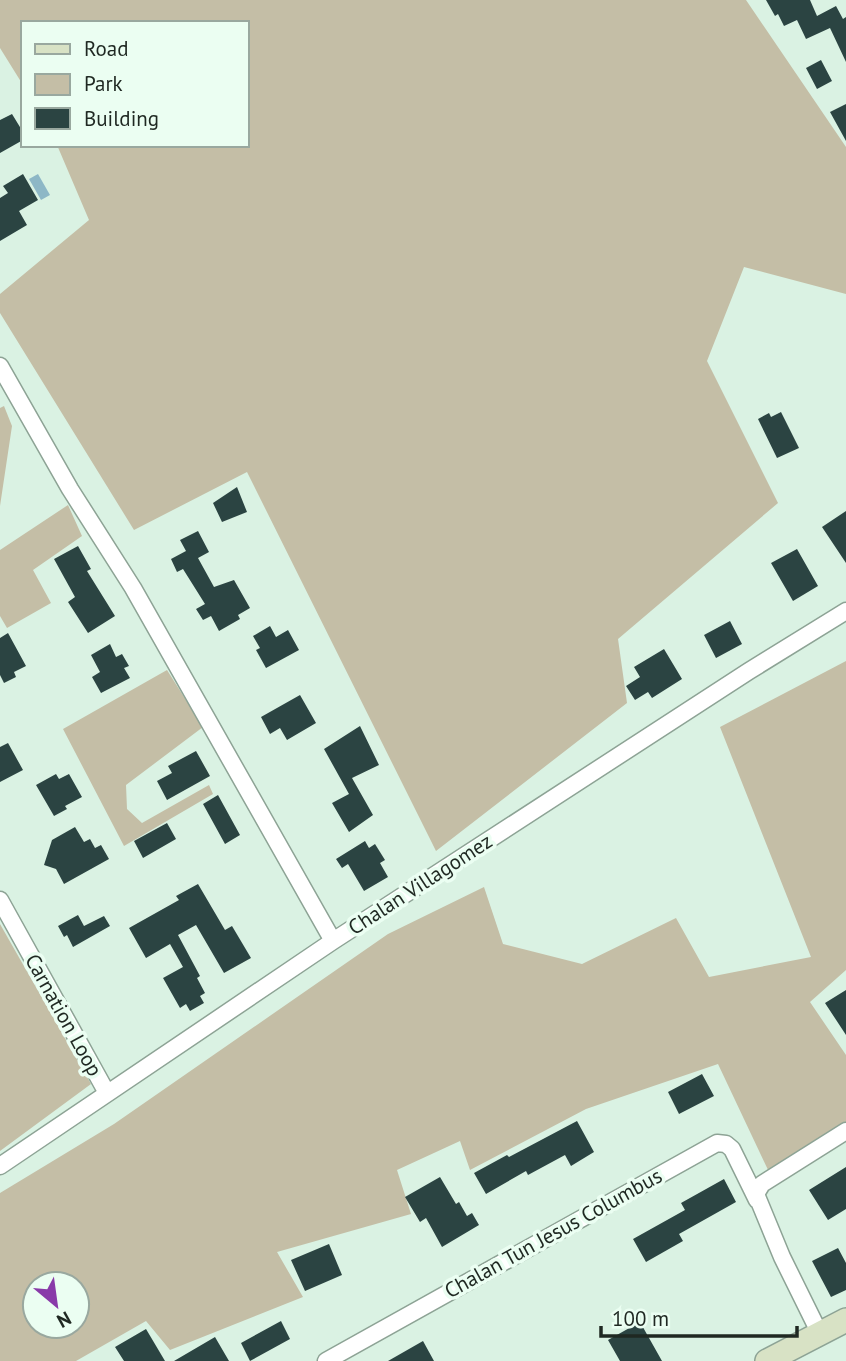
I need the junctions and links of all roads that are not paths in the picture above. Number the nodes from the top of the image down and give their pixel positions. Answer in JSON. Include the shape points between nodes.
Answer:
{"nodes":[{"id":1,"x":0,"y":366,"type":"edge"},
{"id":2,"x":846,"y":611,"type":"edge"},
{"id":3,"x":0,"y":900,"type":"edge"},
{"id":4,"x":333,"y":941,"type":"junction"},
{"id":5,"x":107,"y":1093,"type":"junction"},
{"id":6,"x":846,"y":1131,"type":"edge"},
{"id":7,"x":0,"y":1166,"type":"edge"},
{"id":8,"x":757,"y":1200,"type":"junction"},
{"id":9,"x":846,"y":1320,"type":"edge"},
{"id":10,"x":819,"y":1332,"type":"junction"},
{"id":11,"x":326,"y":1361,"type":"edge"},
{"id":12,"x":767,"y":1361,"type":"edge"}],
"edges":[{"from":1,"to":4,"type":"street","via":[[133,588]]},
{"from":2,"to":4,"type":"street","name":"Chalan Villagomez"},
{"from":3,"to":5,"type":"street","name":"Carnation Loop"},
{"from":4,"to":5,"type":"street","name":"Chalan Villagomez"},
{"from":5,"to":7,"type":"street","name":"Chalan Villagomez"},
{"from":6,"to":8,"type":"street","via":[[762,1184]]},
{"from":8,"to":10,"type":"street"},
{"from":8,"to":11,"type":"street","name":"Chalan Tun Jesus Columbus","via":[[732,1149],[717,1143]]},
{"from":9,"to":10,"type":"main road"},
{"from":10,"to":12,"type":"main road"}]}
